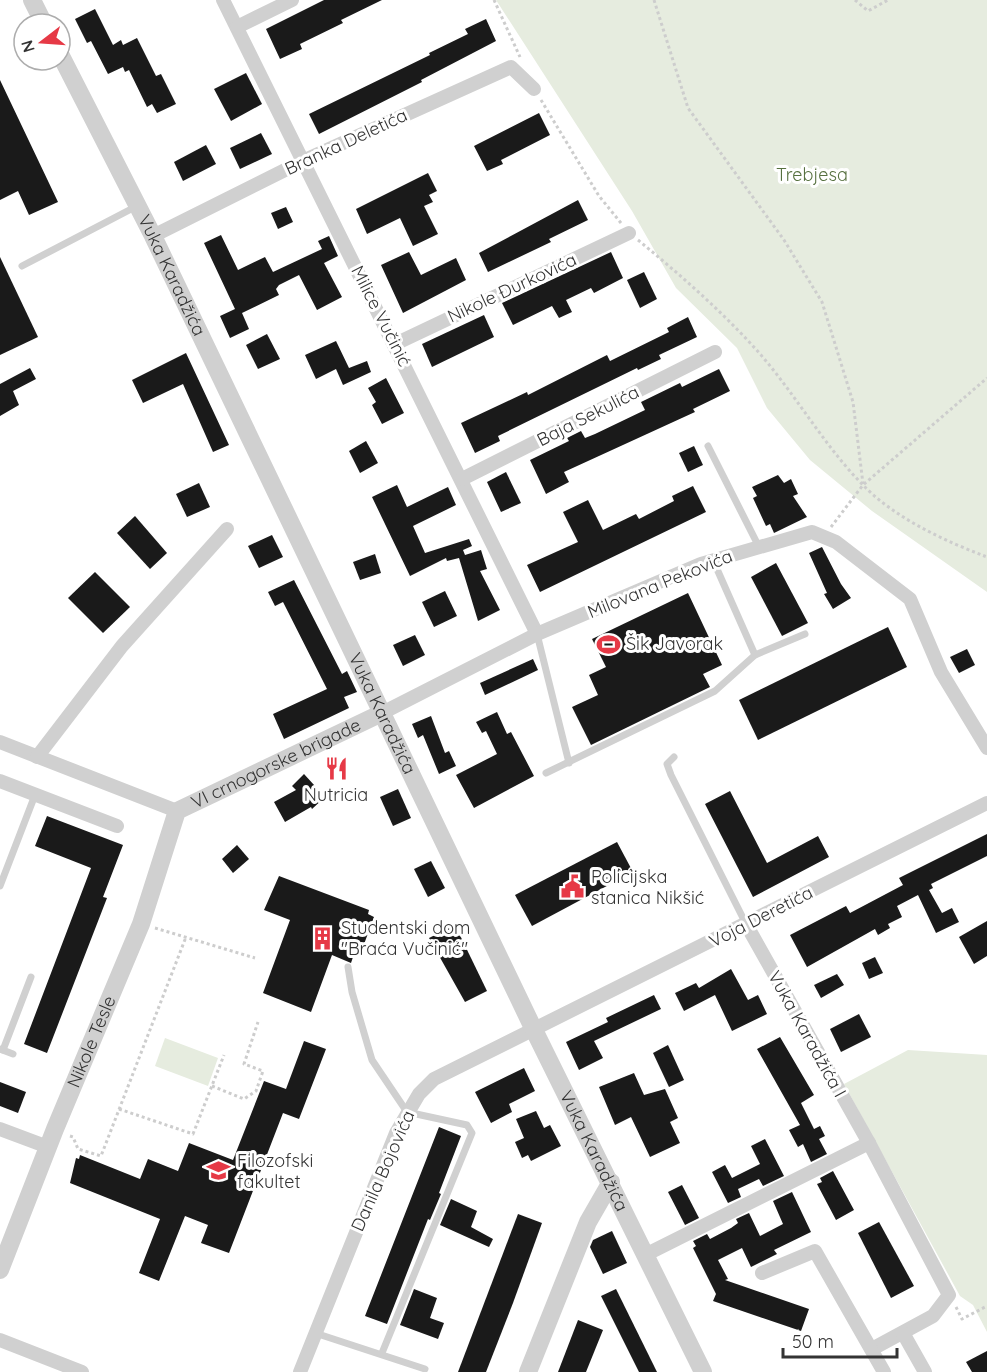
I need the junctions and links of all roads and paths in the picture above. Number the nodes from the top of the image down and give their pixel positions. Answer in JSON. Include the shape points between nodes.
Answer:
{"nodes":[{"id":1,"x":223,"y":0,"type":"edge"},
{"id":2,"x":292,"y":0,"type":"edge"},
{"id":3,"x":494,"y":0,"type":"edge"},
{"id":4,"x":654,"y":0,"type":"edge"},
{"id":5,"x":855,"y":0,"type":"edge"},
{"id":6,"x":888,"y":0,"type":"edge"},
{"id":7,"x":237,"y":27,"type":"junction"},
{"id":8,"x":521,"y":59,"type":"dead end"},
{"id":9,"x":69,"y":72,"type":"edge"},
{"id":10,"x":534,"y":89,"type":"joint"},
{"id":11,"x":303,"y":161,"type":"junction"},
{"id":12,"x":138,"y":206,"type":"junction"},
{"id":13,"x":629,"y":232,"type":"junction"},
{"id":14,"x":153,"y":236,"type":"junction"},
{"id":15,"x":22,"y":266,"type":"dead end"},
{"id":16,"x":395,"y":344,"type":"junction"},
{"id":17,"x":715,"y":352,"type":"dead end"},
{"id":18,"x":987,"y":378,"type":"edge"},
{"id":19,"x":708,"y":446,"type":"dead end"},
{"id":20,"x":462,"y":479,"type":"junction"},
{"id":21,"x":863,"y":485,"type":"junction"},
{"id":22,"x":227,"y":530,"type":"dead end"},
{"id":23,"x":825,"y":536,"type":"junction"},
{"id":24,"x":759,"y":547,"type":"junction"},
{"id":25,"x":987,"y":558,"type":"edge"},
{"id":26,"x":713,"y":560,"type":"junction"},
{"id":27,"x":537,"y":634,"type":"junction"},
{"id":28,"x":805,"y":634,"type":"dead end"},
{"id":29,"x":755,"y":655,"type":"junction"},
{"id":30,"x":384,"y":712,"type":"junction"},
{"id":31,"x":0,"y":742,"type":"edge"},
{"id":32,"x":987,"y":748,"type":"edge"},
{"id":33,"x":674,"y":756,"type":"dead end"},
{"id":34,"x":37,"y":757,"type":"junction"},
{"id":35,"x":568,"y":763,"type":"junction"},
{"id":36,"x":546,"y":773,"type":"dead end"},
{"id":37,"x":0,"y":782,"type":"edge"},
{"id":38,"x":35,"y":795,"type":"junction"},
{"id":39,"x":987,"y":803,"type":"edge"},
{"id":40,"x":177,"y":811,"type":"junction"},
{"id":41,"x":117,"y":826,"type":"dead end"},
{"id":42,"x":0,"y":886,"type":"edge"},
{"id":43,"x":141,"y":924,"type":"junction"},
{"id":44,"x":746,"y":924,"type":"junction"},
{"id":45,"x":186,"y":938,"type":"junction"},
{"id":46,"x":255,"y":958,"type":"dead end"},
{"id":47,"x":348,"y":967,"type":"dead end"},
{"id":48,"x":31,"y":978,"type":"dead end"},
{"id":49,"x":258,"y":1022,"type":"dead end"},
{"id":50,"x":534,"y":1030,"type":"junction"},
{"id":51,"x":2,"y":1050,"type":"edge"},
{"id":52,"x":14,"y":1054,"type":"dead end"},
{"id":53,"x":224,"y":1055,"type":"dead end"},
{"id":54,"x":212,"y":1086,"type":"junction"},
{"id":55,"x":119,"y":1109,"type":"junction"},
{"id":56,"x":407,"y":1112,"type":"junction"},
{"id":57,"x":0,"y":1129,"type":"edge"},
{"id":58,"x":55,"y":1129,"type":"junction"},
{"id":59,"x":868,"y":1143,"type":"junction"},
{"id":60,"x":48,"y":1147,"type":"junction"},
{"id":61,"x":611,"y":1182,"type":"junction"},
{"id":62,"x":647,"y":1254,"type":"junction"},
{"id":63,"x":0,"y":1270,"type":"edge"},
{"id":64,"x":762,"y":1273,"type":"dead end"},
{"id":65,"x":949,"y":1295,"type":"junction"},
{"id":66,"x":987,"y":1306,"type":"edge"},
{"id":67,"x":315,"y":1333,"type":"junction"},
{"id":68,"x":903,"y":1333,"type":"junction"},
{"id":69,"x":0,"y":1340,"type":"edge"},
{"id":70,"x":872,"y":1349,"type":"junction"},
{"id":71,"x":382,"y":1353,"type":"junction"},
{"id":72,"x":425,"y":1369,"type":"dead end"},
{"id":73,"x":82,"y":1372,"type":"edge"},
{"id":74,"x":300,"y":1372,"type":"edge"},
{"id":75,"x":528,"y":1372,"type":"edge"},
{"id":76,"x":703,"y":1372,"type":"edge"},
{"id":77,"x":884,"y":1372,"type":"edge"},
{"id":78,"x":925,"y":1372,"type":"edge"}],
"edges":[{"from":1,"to":7,"type":"street","name":"Milice Vučinić"},
{"from":2,"to":7,"type":"street"},
{"from":3,"to":8,"type":"path"},
{"from":4,"to":21,"type":"path","via":[[687,108],[784,240],[822,302],[853,402]]},
{"from":5,"to":6,"type":"path","via":[[868,11]]},
{"from":7,"to":11,"type":"street","name":"Milice Vučinić"},
{"from":9,"to":12,"type":"street","name":"Vuka Karadžića"},
{"from":10,"to":11,"type":"street","name":"Branka Deletića","via":[[511,67]]},
{"from":10,"to":13,"type":"path","via":[[599,196]]},
{"from":11,"to":14,"type":"street","name":"Branka Deletića"},
{"from":11,"to":16,"type":"street","name":"Milice Vučinić"},
{"from":12,"to":14,"type":"street","name":"Vuka Karadžića"},
{"from":12,"to":15,"type":"lane"},
{"from":13,"to":16,"type":"street","name":"Nikole Đurkovića"},
{"from":13,"to":21,"type":"path","via":[[687,281],[752,346]]},
{"from":14,"to":30,"type":"street","name":"Vuka Karadžića"},
{"from":16,"to":20,"type":"street","name":"Milice Vučinić"},
{"from":17,"to":20,"type":"street","name":"Baja Sekulića"},
{"from":18,"to":21,"type":"path"},
{"from":19,"to":24,"type":"lane"},
{"from":20,"to":27,"type":"street","name":"Milice Vučinić"},
{"from":21,"to":23,"type":"path"},
{"from":21,"to":25,"type":"path","via":[[887,506]]},
{"from":22,"to":34,"type":"street","via":[[122,646]]},
{"from":23,"to":24,"type":"street","name":"Milovana Pekovića","via":[[812,532]]},
{"from":23,"to":32,"type":"street","via":[[910,600],[941,672]]},
{"from":24,"to":26,"type":"street","name":"Milovana Pekovića"},
{"from":26,"to":27,"type":"street","name":"Milovana Pekovića"},
{"from":26,"to":29,"type":"lane"},
{"from":27,"to":30,"type":"street","name":"Milovana Pekovića"},
{"from":27,"to":35,"type":"lane"},
{"from":28,"to":29,"type":"lane"},
{"from":29,"to":35,"type":"lane","via":[[715,691]]},
{"from":30,"to":40,"type":"street","name":"VI crnogorske brigade"},
{"from":30,"to":50,"type":"street","name":"Vuka Karadžića"},
{"from":31,"to":34,"type":"street","name":"VI crnogorske brigade"},
{"from":33,"to":44,"type":"lane","via":[[668,764],[671,775]]},
{"from":34,"to":40,"type":"street","name":"VI crnogorske brigade"},
{"from":35,"to":36,"type":"lane"},
{"from":37,"to":38,"type":"street"},
{"from":38,"to":41,"type":"street"},
{"from":38,"to":42,"type":"lane"},
{"from":39,"to":44,"type":"street","name":"Voja Deretića"},
{"from":40,"to":43,"type":"street","name":"Nikole Tesle"},
{"from":43,"to":45,"type":"path"},
{"from":43,"to":58,"type":"street","name":"Nikole Tesle"},
{"from":44,"to":50,"type":"street","name":"Voja Deretića"},
{"from":44,"to":59,"type":"street","name":"Vuka Karadžića I"},
{"from":45,"to":46,"type":"path"},
{"from":45,"to":55,"type":"path"},
{"from":47,"to":56,"type":"lane","via":[[372,1060]]},
{"from":48,"to":51,"type":"lane"},
{"from":49,"to":54,"type":"path","via":[[244,1064],[263,1071],[256,1091],[244,1099]]},
{"from":50,"to":56,"type":"street","name":"Danila Bojovića","via":[[434,1079]]},
{"from":50,"to":61,"type":"street","name":"Vuka Karadžića"},
{"from":51,"to":52,"type":"lane"},
{"from":53,"to":54,"type":"path"},
{"from":54,"to":55,"type":"path","via":[[193,1134]]},
{"from":55,"to":58,"type":"path","via":[[101,1156],[78,1149],[74,1137]]},
{"from":56,"to":67,"type":"street","name":"Danila Bojovića"},
{"from":56,"to":71,"type":"lane","via":[[466,1125],[472,1137]]},
{"from":57,"to":60,"type":"street"},
{"from":58,"to":60,"type":"street","name":"Nikole Tesle"},
{"from":59,"to":62,"type":"street"},
{"from":59,"to":65,"type":"street","name":"Vuka Karadžića I"},
{"from":60,"to":63,"type":"street","name":"Nikole Tesle"},
{"from":61,"to":62,"type":"street","name":"Vuka Karadžića"},
{"from":61,"to":75,"type":"street","via":[[588,1222]]},
{"from":62,"to":76,"type":"street","name":"Vuka Karadžića"},
{"from":64,"to":70,"type":"street","via":[[815,1251]]},
{"from":65,"to":66,"type":"path","via":[[962,1319]]},
{"from":65,"to":68,"type":"street","via":[[933,1316]]},
{"from":67,"to":71,"type":"lane"},
{"from":67,"to":74,"type":"street","name":"Danila Bojovića"},
{"from":68,"to":70,"type":"street"},
{"from":68,"to":78,"type":"street"},
{"from":69,"to":73,"type":"street"},
{"from":70,"to":77,"type":"street"},
{"from":71,"to":72,"type":"lane"}]}
